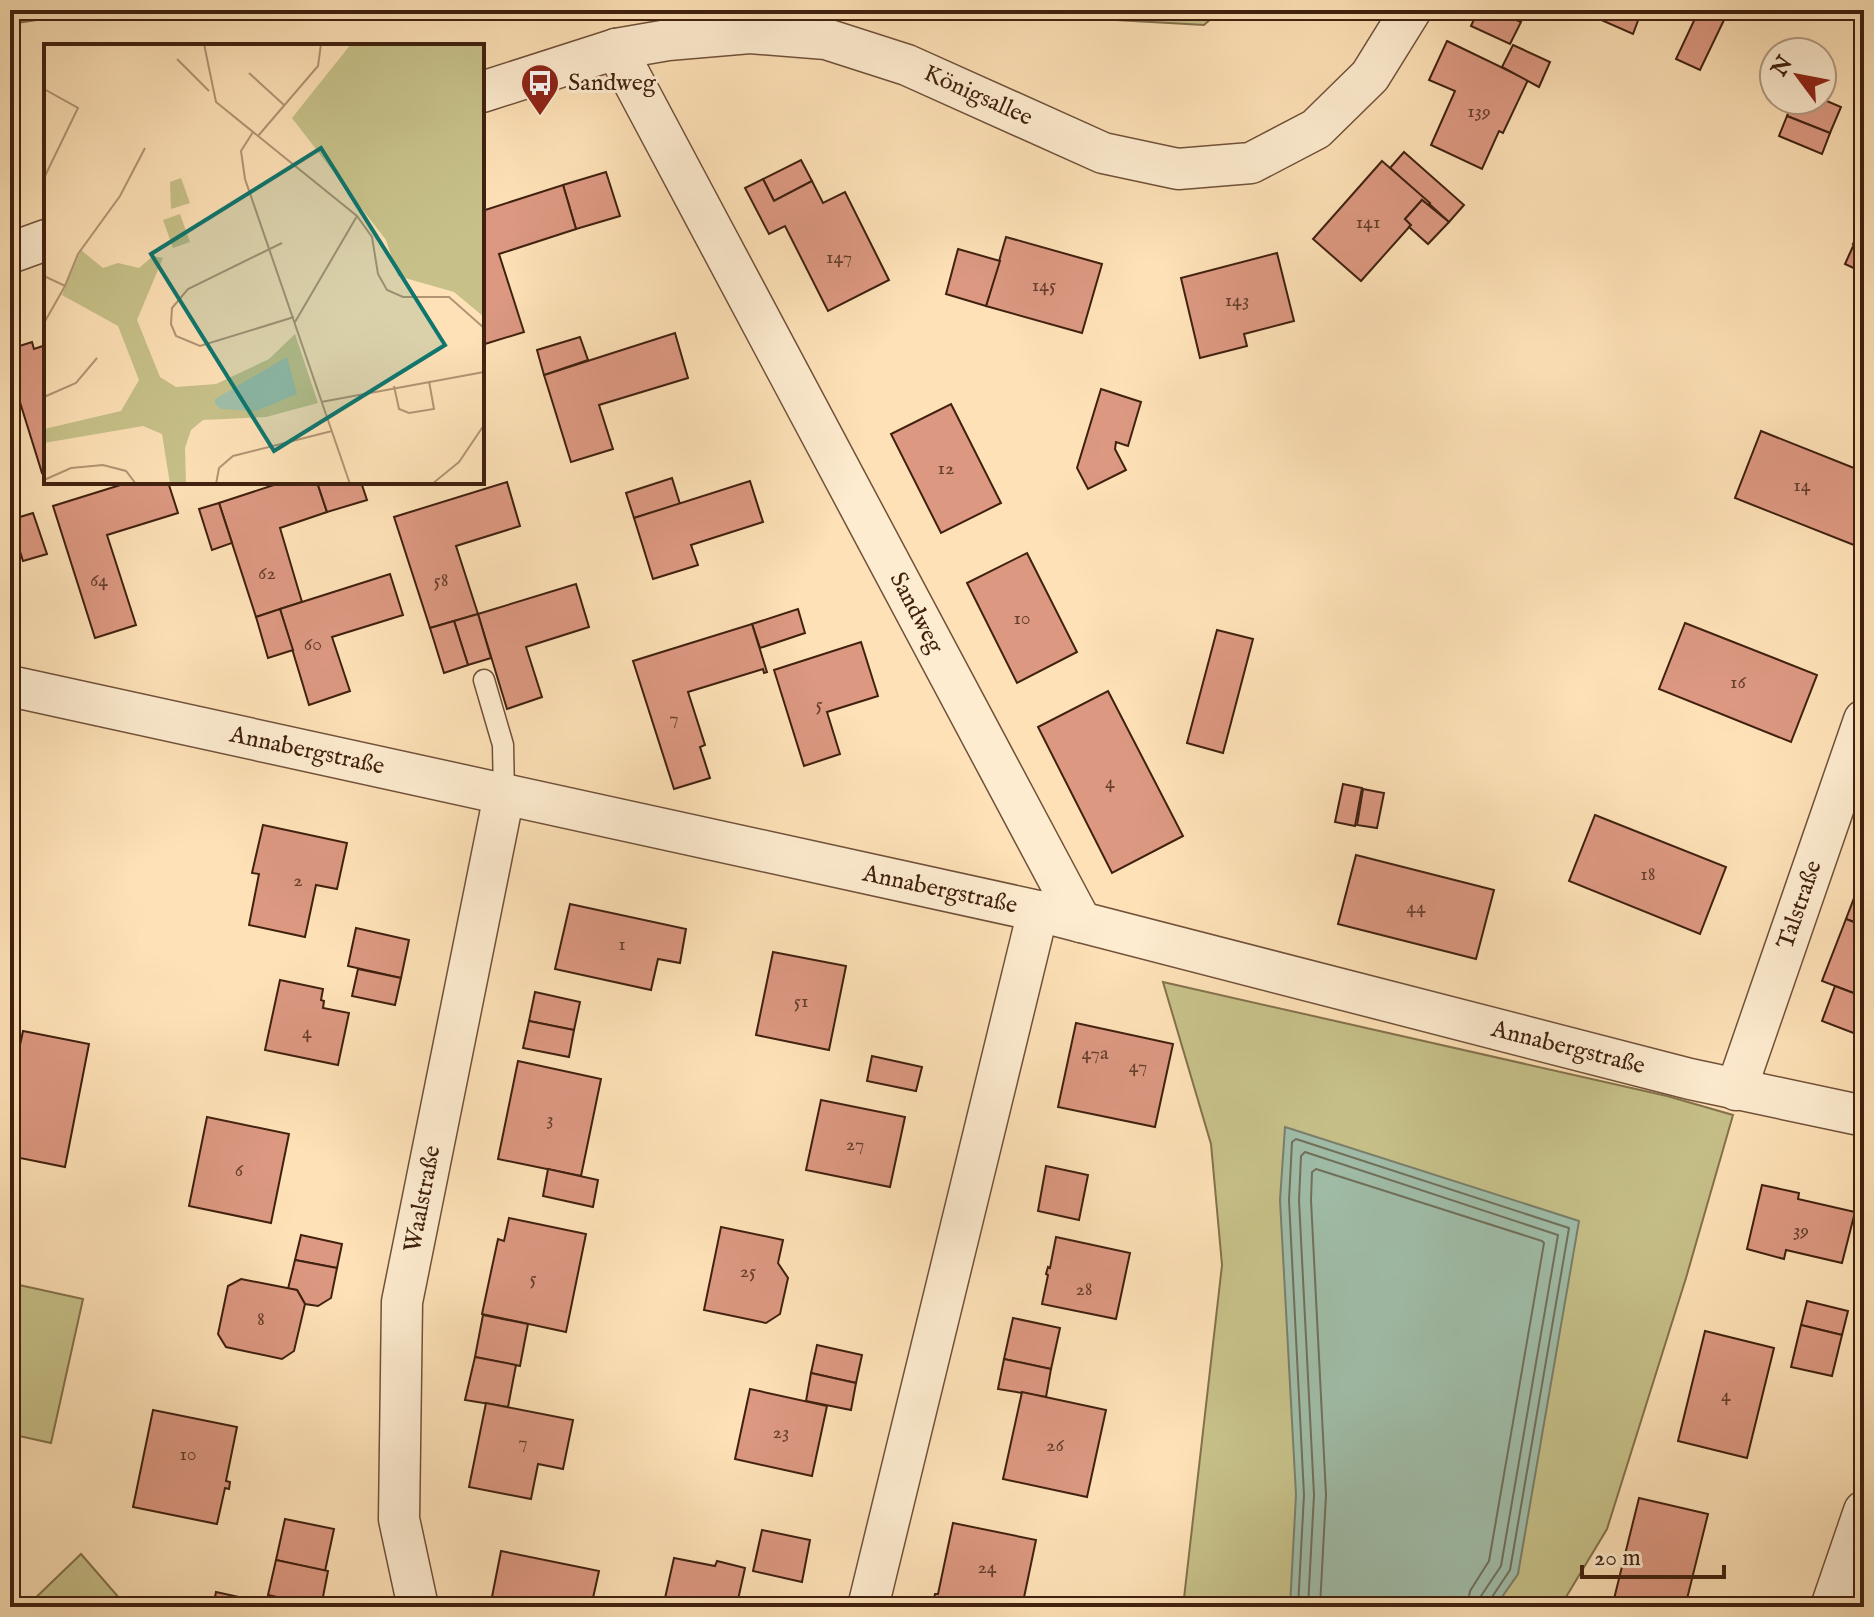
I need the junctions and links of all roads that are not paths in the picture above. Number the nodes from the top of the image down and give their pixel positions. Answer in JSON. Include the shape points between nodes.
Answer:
{"nodes":[{"id":1,"x":1411,"y":10,"type":"edge"},
{"id":2,"x":616,"y":49,"type":"junction"},
{"id":3,"x":484,"y":91,"type":"edge"},
{"id":4,"x":44,"y":241,"type":"edge"},
{"id":5,"x":10,"y":253,"type":"edge"},
{"id":6,"x":484,"y":680,"type":"dead end"},
{"id":7,"x":10,"y":686,"type":"edge"},
{"id":8,"x":1864,"y":720,"type":"edge"},
{"id":9,"x":504,"y":795,"type":"junction"},
{"id":10,"x":1038,"y":911,"type":"junction"},
{"id":11,"x":1081,"y":922,"type":"junction"},
{"id":12,"x":1736,"y":1090,"type":"junction"},
{"id":13,"x":1864,"y":1116,"type":"edge"},
{"id":14,"x":1864,"y":1511,"type":"edge"},
{"id":15,"x":418,"y":1607,"type":"edge"},
{"id":16,"x":868,"y":1607,"type":"edge"},
{"id":17,"x":1831,"y":1607,"type":"edge"}],
"edges":[{"from":1,"to":2,"type":"street","name":"Königsallee","via":[[1370,76],[1316,129],[1251,163],[1178,169],[1103,153],[907,65],[826,39],[750,33]]},
{"from":2,"to":3,"type":"street","name":"Königsallee"},
{"from":2,"to":11,"type":"street","name":"Sandweg"},
{"from":4,"to":5,"type":"street"},
{"from":6,"to":9,"type":"lane","via":[[503,745]]},
{"from":7,"to":9,"type":"street","name":"Annabergstraße"},
{"from":8,"to":12,"type":"street","name":"Talstraße"},
{"from":9,"to":10,"type":"street","name":"Annabergstraße"},
{"from":9,"to":15,"type":"street","name":"Waalstraße","via":[[402,1302],[399,1519]]},
{"from":10,"to":11,"type":"street","name":"Annabergstraße"},
{"from":10,"to":16,"type":"street"},
{"from":11,"to":12,"type":"street","name":"Annabergstraße"},
{"from":12,"to":13,"type":"street","name":"Annabergstraße"},
{"from":14,"to":17,"type":"street"}]}
